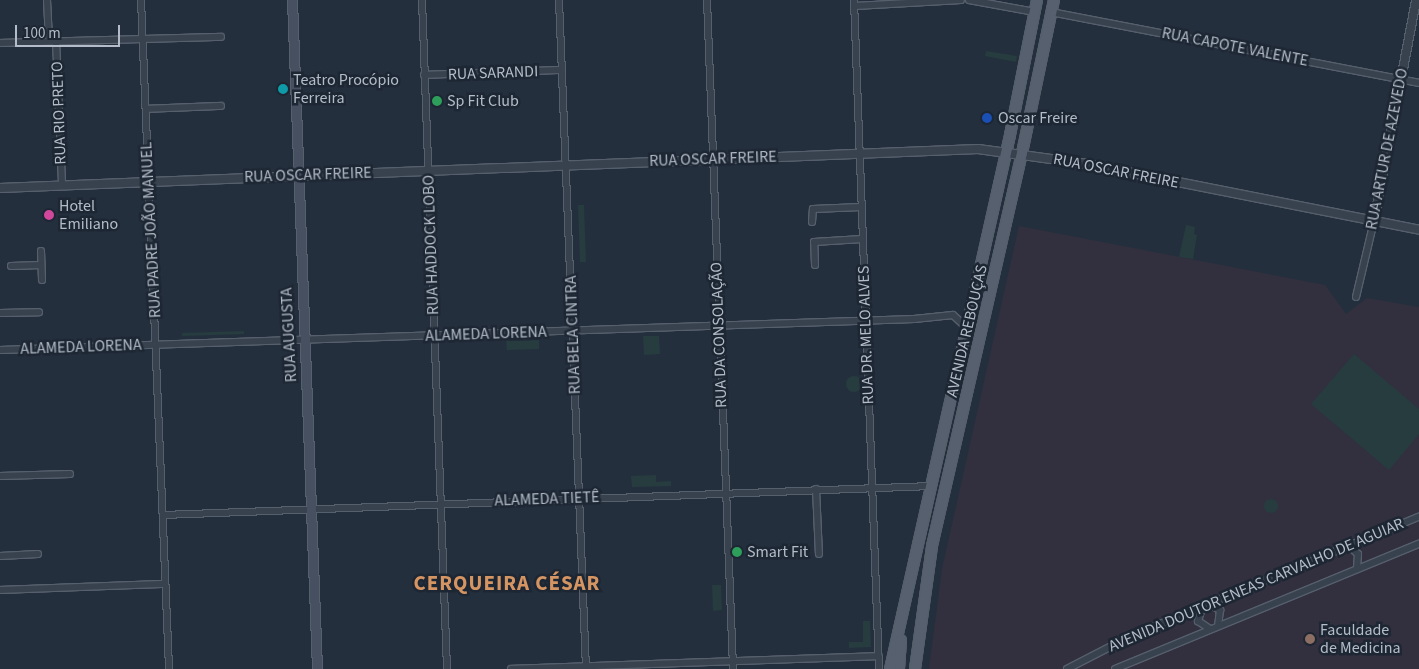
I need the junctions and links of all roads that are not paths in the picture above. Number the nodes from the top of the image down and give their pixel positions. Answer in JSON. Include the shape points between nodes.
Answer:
{"nodes":[{"id":1,"x":47,"y":0,"type":"edge"},
{"id":2,"x":141,"y":0,"type":"edge"},
{"id":3,"x":292,"y":0,"type":"edge"},
{"id":4,"x":422,"y":0,"type":"edge"},
{"id":5,"x":559,"y":0,"type":"edge"},
{"id":6,"x":707,"y":0,"type":"edge"},
{"id":7,"x":961,"y":0,"type":"edge"},
{"id":8,"x":969,"y":0,"type":"edge"},
{"id":9,"x":1037,"y":0,"type":"edge"},
{"id":10,"x":1054,"y":0,"type":"edge"},
{"id":11,"x":1416,"y":0,"type":"edge"},
{"id":12,"x":854,"y":3,"type":"edge"},
{"id":13,"x":1035,"y":12,"type":"junction"},
{"id":14,"x":1051,"y":12,"type":"junction"},
{"id":15,"x":221,"y":37,"type":"dead end"},
{"id":16,"x":143,"y":38,"type":"junction"},
{"id":17,"x":53,"y":40,"type":"junction"},
{"id":18,"x":0,"y":43,"type":"edge"},
{"id":19,"x":562,"y":70,"type":"junction"},
{"id":20,"x":424,"y":75,"type":"junction"},
{"id":21,"x":1400,"y":79,"type":"junction"},
{"id":22,"x":1419,"y":83,"type":"edge"},
{"id":23,"x":221,"y":106,"type":"dead end"},
{"id":24,"x":146,"y":109,"type":"junction"},
{"id":25,"x":1007,"y":151,"type":"junction"},
{"id":26,"x":1022,"y":153,"type":"junction"},
{"id":27,"x":860,"y":154,"type":"junction"},
{"id":28,"x":713,"y":159,"type":"junction"},
{"id":29,"x":566,"y":165,"type":"junction"},
{"id":30,"x":428,"y":170,"type":"junction"},
{"id":31,"x":297,"y":175,"type":"junction"},
{"id":32,"x":149,"y":181,"type":"junction"},
{"id":33,"x":62,"y":185,"type":"junction"},
{"id":34,"x":0,"y":188,"type":"edge"},
{"id":35,"x":861,"y":207,"type":"junction"},
{"id":36,"x":1374,"y":221,"type":"junction"},
{"id":37,"x":812,"y":222,"type":"dead end"},
{"id":38,"x":1419,"y":230,"type":"edge"},
{"id":39,"x":862,"y":239,"type":"junction"},
{"id":40,"x":41,"y":250,"type":"dead end"},
{"id":41,"x":41,"y":265,"type":"junction"},
{"id":42,"x":815,"y":265,"type":"dead end"},
{"id":43,"x":11,"y":266,"type":"dead end"},
{"id":44,"x":42,"y":280,"type":"dead end"},
{"id":45,"x":1356,"y":297,"type":"dead end"},
{"id":46,"x":39,"y":312,"type":"dead end"},
{"id":47,"x":0,"y":313,"type":"edge"},
{"id":48,"x":868,"y":320,"type":"junction"},
{"id":49,"x":719,"y":325,"type":"junction"},
{"id":50,"x":966,"y":327,"type":"junction"},
{"id":51,"x":573,"y":330,"type":"junction"},
{"id":52,"x":434,"y":336,"type":"junction"},
{"id":53,"x":304,"y":340,"type":"junction"},
{"id":54,"x":0,"y":343,"type":"edge"},
{"id":55,"x":156,"y":345,"type":"junction"},
{"id":56,"x":0,"y":350,"type":"edge"},
{"id":57,"x":70,"y":474,"type":"dead end"},
{"id":58,"x":0,"y":476,"type":"edge"},
{"id":59,"x":932,"y":486,"type":"junction"},
{"id":60,"x":873,"y":487,"type":"junction"},
{"id":61,"x":816,"y":489,"type":"junction"},
{"id":62,"x":725,"y":492,"type":"junction"},
{"id":63,"x":579,"y":498,"type":"junction"},
{"id":64,"x":441,"y":503,"type":"junction"},
{"id":65,"x":310,"y":508,"type":"junction"},
{"id":66,"x":163,"y":515,"type":"junction"},
{"id":67,"x":1419,"y":517,"type":"edge"},
{"id":68,"x":1419,"y":544,"type":"edge"},
{"id":69,"x":1349,"y":546,"type":"junction"},
{"id":70,"x":38,"y":554,"type":"dead end"},
{"id":71,"x":819,"y":554,"type":"dead end"},
{"id":72,"x":0,"y":556,"type":"edge"},
{"id":73,"x":1357,"y":569,"type":"junction"},
{"id":74,"x":165,"y":584,"type":"junction"},
{"id":75,"x":0,"y":590,"type":"edge"},
{"id":76,"x":1210,"y":604,"type":"junction"},
{"id":77,"x":1202,"y":607,"type":"junction"},
{"id":78,"x":901,"y":611,"type":"junction"},
{"id":79,"x":1218,"y":626,"type":"junction"},
{"id":80,"x":1210,"y":629,"type":"junction"},
{"id":81,"x":879,"y":656,"type":"junction"},
{"id":82,"x":732,"y":660,"type":"junction"},
{"id":83,"x":586,"y":667,"type":"edge"},
{"id":84,"x":1073,"y":668,"type":"edge"},
{"id":85,"x":168,"y":669,"type":"edge"},
{"id":86,"x":317,"y":669,"type":"edge"},
{"id":87,"x":447,"y":669,"type":"edge"},
{"id":88,"x":511,"y":669,"type":"edge"},
{"id":89,"x":532,"y":669,"type":"edge"},
{"id":90,"x":733,"y":669,"type":"edge"},
{"id":91,"x":879,"y":669,"type":"edge"},
{"id":92,"x":890,"y":669,"type":"edge"},
{"id":93,"x":899,"y":669,"type":"edge"},
{"id":94,"x":915,"y":669,"type":"edge"},
{"id":95,"x":1115,"y":669,"type":"edge"}],
"edges":[{"from":1,"to":17,"type":"street","name":"RUA RIO PRETO"},
{"from":2,"to":16,"type":"street","name":"RUA PADRE JOÃO MANUEL"},
{"from":3,"to":31,"type":"main road","name":"RUA AUGUSTA"},
{"from":4,"to":20,"type":"street","name":"RUA HADDOCK LOBO"},
{"from":5,"to":19,"type":"street","name":"RUA BELA CINTRA"},
{"from":6,"to":28,"type":"street","name":"RUA DA CONSOLAÇÃO"},
{"from":7,"to":12,"type":"street"},
{"from":8,"to":13,"type":"street"},
{"from":9,"to":13,"type":"main road","name":"AVENIDA REBOUÇAS"},
{"from":10,"to":14,"type":"main road","name":"AVENIDA REBOUÇAS"},
{"from":11,"to":21,"type":"street","name":"RUA ARTUR DE AZEVEDO"},
{"from":12,"to":27,"type":"street","name":"RUA DR. MELO ALVES"},
{"from":13,"to":25,"type":"main road","name":"AVENIDA REBOUÇAS"},
{"from":14,"to":21,"type":"street","name":"RUA CAPOTE VALENTE"},
{"from":14,"to":26,"type":"main road","name":"AVENIDA REBOUÇAS"},
{"from":15,"to":16,"type":"street"},
{"from":16,"to":17,"type":"street"},
{"from":16,"to":24,"type":"street","name":"RUA PADRE JOÃO MANUEL"},
{"from":17,"to":18,"type":"street"},
{"from":17,"to":33,"type":"street","name":"RUA RIO PRETO"},
{"from":19,"to":20,"type":"street","name":"RUA SARANDI"},
{"from":19,"to":29,"type":"street","name":"RUA BELA CINTRA"},
{"from":20,"to":30,"type":"street","name":"RUA HADDOCK LOBO"},
{"from":21,"to":22,"type":"street","name":"RUA CAPOTE VALENTE"},
{"from":21,"to":36,"type":"street","name":"RUA ARTUR DE AZEVEDO"},
{"from":23,"to":24,"type":"street"},
{"from":24,"to":32,"type":"street","name":"RUA PADRE JOÃO MANUEL"},
{"from":25,"to":26,"type":"street","name":"RUA OSCAR FREIRE"},
{"from":25,"to":27,"type":"street","name":"RUA OSCAR FREIRE"},
{"from":25,"to":50,"type":"main road","name":"AVENIDA REBOUÇAS"},
{"from":26,"to":36,"type":"street","name":"RUA OSCAR FREIRE"},
{"from":26,"to":94,"type":"main road","name":"AVENIDA REBOUÇAS","via":[[932,546]]},
{"from":27,"to":28,"type":"street","name":"RUA OSCAR FREIRE"},
{"from":27,"to":35,"type":"street","name":"RUA DR. MELO ALVES"},
{"from":28,"to":29,"type":"street","name":"RUA OSCAR FREIRE"},
{"from":28,"to":49,"type":"street","name":"RUA DA CONSOLAÇÃO"},
{"from":29,"to":30,"type":"street","name":"RUA OSCAR FREIRE"},
{"from":29,"to":51,"type":"street","name":"RUA BELA CINTRA"},
{"from":30,"to":31,"type":"street","name":"RUA OSCAR FREIRE"},
{"from":30,"to":52,"type":"street","name":"RUA HADDOCK LOBO"},
{"from":31,"to":32,"type":"street","name":"RUA OSCAR FREIRE"},
{"from":31,"to":53,"type":"main road","name":"RUA AUGUSTA"},
{"from":32,"to":33,"type":"street","name":"RUA OSCAR FREIRE"},
{"from":32,"to":55,"type":"street","name":"RUA PADRE JOÃO MANUEL"},
{"from":33,"to":34,"type":"street","name":"RUA OSCAR FREIRE"},
{"from":35,"to":37,"type":"street","via":[[812,209]]},
{"from":35,"to":39,"type":"street","name":"RUA DR. MELO ALVES"},
{"from":36,"to":38,"type":"street","name":"RUA OSCAR FREIRE"},
{"from":36,"to":45,"type":"street","name":"RUA ARTUR DE AZEVEDO"},
{"from":39,"to":42,"type":"street","via":[[814,242]]},
{"from":39,"to":48,"type":"street","name":"RUA DR. MELO ALVES"},
{"from":40,"to":41,"type":"street"},
{"from":41,"to":43,"type":"street"},
{"from":41,"to":44,"type":"street"},
{"from":46,"to":47,"type":"street"},
{"from":48,"to":49,"type":"street","name":"ALAMEDA LORENA"},
{"from":48,"to":50,"type":"street","name":"ALAMEDA LORENA","via":[[953,315]]},
{"from":48,"to":60,"type":"street","name":"RUA DR. MELO ALVES"},
{"from":49,"to":51,"type":"street","name":"ALAMEDA LORENA"},
{"from":49,"to":62,"type":"street","name":"RUA DA CONSOLAÇÃO"},
{"from":50,"to":59,"type":"main road","name":"AVENIDA REBOUÇAS"},
{"from":51,"to":52,"type":"street","name":"ALAMEDA LORENA"},
{"from":51,"to":63,"type":"street","name":"RUA BELA CINTRA"},
{"from":52,"to":53,"type":"street","name":"ALAMEDA LORENA"},
{"from":52,"to":64,"type":"street","name":"RUA HADDOCK LOBO"},
{"from":53,"to":55,"type":"street","name":"ALAMEDA LORENA"},
{"from":53,"to":65,"type":"main road","name":"RUA AUGUSTA"},
{"from":54,"to":56,"type":"street"},
{"from":55,"to":56,"type":"street","name":"ALAMEDA LORENA"},
{"from":55,"to":66,"type":"street","name":"RUA PADRE JOÃO MANUEL"},
{"from":57,"to":58,"type":"street"},
{"from":59,"to":60,"type":"street","name":"ALAMEDA TIETÊ"},
{"from":59,"to":78,"type":"main road","name":"AVENIDA REBOUÇAS"},
{"from":60,"to":61,"type":"street","name":"ALAMEDA TIETÊ"},
{"from":60,"to":81,"type":"street","name":"RUA DR. MELO ALVES"},
{"from":61,"to":62,"type":"street","name":"ALAMEDA TIETÊ"},
{"from":61,"to":71,"type":"street"},
{"from":62,"to":63,"type":"street","name":"ALAMEDA TIETÊ"},
{"from":62,"to":82,"type":"street","name":"RUA DA CONSOLAÇÃO"},
{"from":63,"to":64,"type":"street","name":"ALAMEDA TIETÊ"},
{"from":63,"to":83,"type":"street","name":"RUA BELA CINTRA"},
{"from":64,"to":65,"type":"street","name":"ALAMEDA TIETÊ"},
{"from":64,"to":87,"type":"street","name":"RUA HADDOCK LOBO"},
{"from":65,"to":66,"type":"street","name":"ALAMEDA TIETÊ"},
{"from":65,"to":86,"type":"main road","name":"RUA AUGUSTA"},
{"from":66,"to":74,"type":"street","name":"RUA PADRE JOÃO MANUEL"},
{"from":67,"to":69,"type":"street","name":"AVENIDA DOUTOR ENEAS CARVALHO DE AGUIAR"},
{"from":68,"to":73,"type":"street","name":"AVENIDA DOUTOR ENEAS CARVALHO DE AGUIAR"},
{"from":69,"to":73,"type":"street","via":[[1358,554]]},
{"from":69,"to":76,"type":"street","name":"AVENIDA DOUTOR ENEAS CARVALHO DE AGUIAR"},
{"from":70,"to":72,"type":"street"},
{"from":73,"to":79,"type":"street","name":"AVENIDA DOUTOR ENEAS CARVALHO DE AGUIAR"},
{"from":74,"to":75,"type":"street"},
{"from":74,"to":85,"type":"street","name":"RUA PADRE JOÃO MANUEL"},
{"from":76,"to":77,"type":"street","name":"AVENIDA DOUTOR ENEAS CARVALHO DE AGUIAR"},
{"from":76,"to":79,"type":"street","via":[[1220,610]]},
{"from":77,"to":80,"type":"street","via":[[1198,621]]},
{"from":77,"to":84,"type":"street","name":"AVENIDA DOUTOR ENEAS CARVALHO DE AGUIAR","via":[[1131,636]]},
{"from":78,"to":92,"type":"main road","name":"AVENIDA REBOUÇAS"},
{"from":78,"to":93,"type":"main road","name":"AVENIDA REBOUÇAS"},
{"from":79,"to":80,"type":"street","name":"AVENIDA DOUTOR ENEAS CARVALHO DE AGUIAR"},
{"from":80,"to":95,"type":"street","name":"AVENIDA DOUTOR ENEAS CARVALHO DE AGUIAR"},
{"from":81,"to":82,"type":"street"},
{"from":81,"to":91,"type":"street","name":"RUA DR. MELO ALVES"},
{"from":82,"to":83,"type":"street"},
{"from":82,"to":90,"type":"street","name":"RUA DA CONSOLAÇÃO"},
{"from":83,"to":89,"type":"street"},
{"from":88,"to":89,"type":"street"}]}
